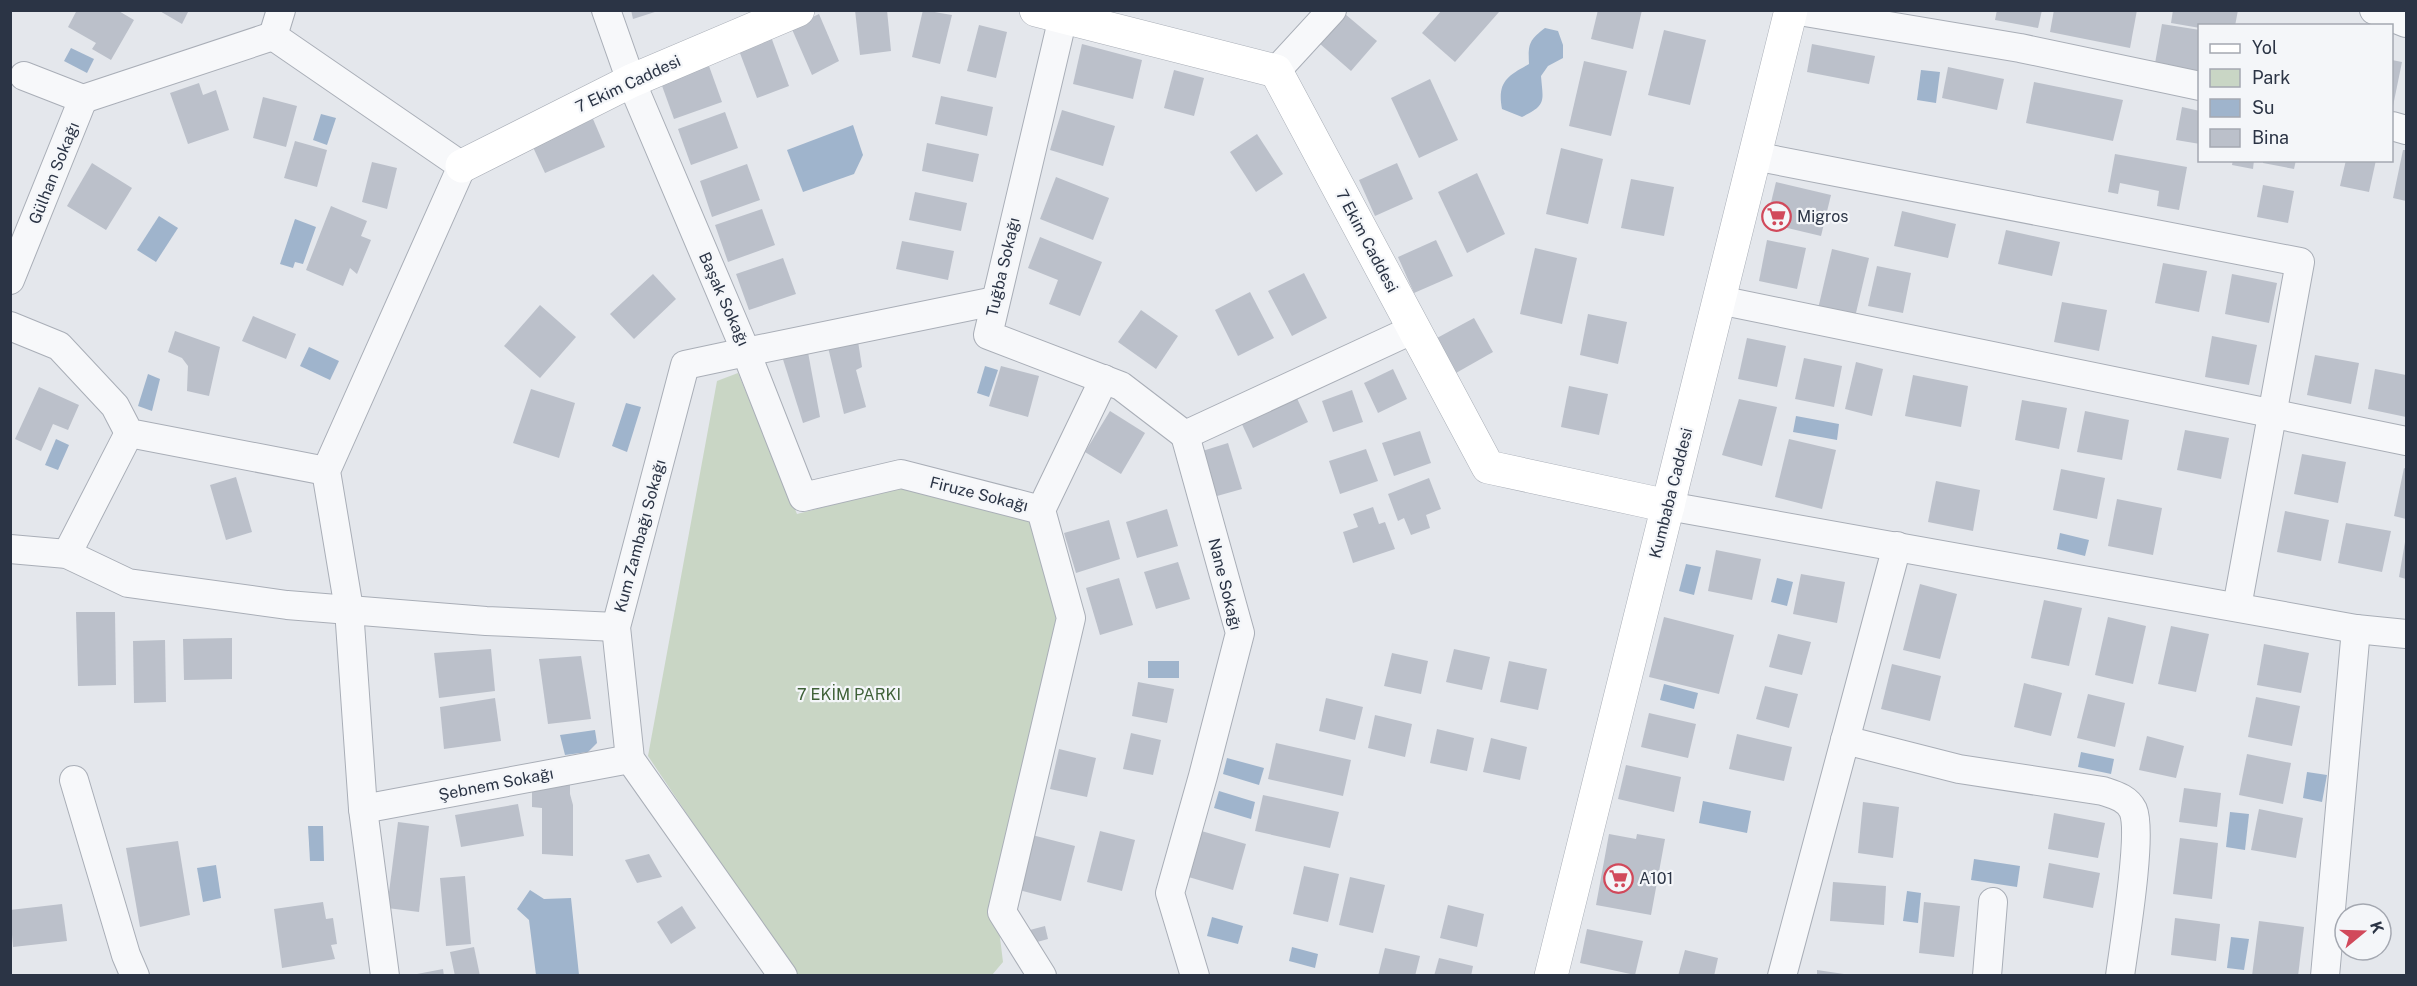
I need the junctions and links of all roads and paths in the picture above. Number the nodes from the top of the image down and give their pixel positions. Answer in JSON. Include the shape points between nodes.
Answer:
{"nodes":[{"id":1,"x":606,"y":10,"type":"edge"},
{"id":2,"x":798,"y":10,"type":"edge"},
{"id":3,"x":1332,"y":10,"type":"edge"},
{"id":4,"x":1792,"y":10,"type":"edge"},
{"id":5,"x":2374,"y":10,"type":"edge"},
{"id":6,"x":1050,"y":14,"type":"edge"},
{"id":7,"x":277,"y":23,"type":"edge"},
{"id":8,"x":2406,"y":23,"type":"edge"},
{"id":9,"x":1276,"y":71,"type":"junction"},
{"id":10,"x":24,"y":76,"type":"dead end"},
{"id":11,"x":631,"y":81,"type":"junction"},
{"id":12,"x":2198,"y":86,"type":"edge"},
{"id":13,"x":83,"y":99,"type":"junction"},
{"id":14,"x":1754,"y":156,"type":"junction"},
{"id":15,"x":462,"y":166,"type":"junction"},
{"id":16,"x":10,"y":280,"type":"edge"},
{"id":17,"x":1719,"y":300,"type":"junction"},
{"id":18,"x":994,"y":301,"type":"junction"},
{"id":19,"x":10,"y":326,"type":"edge"},
{"id":20,"x":1414,"y":329,"type":"junction"},
{"id":21,"x":746,"y":352,"type":"junction"},
{"id":22,"x":1104,"y":379,"type":"junction"},
{"id":23,"x":2272,"y":413,"type":"junction"},
{"id":24,"x":129,"y":433,"type":"junction"},
{"id":25,"x":1185,"y":435,"type":"junction"},
{"id":26,"x":2406,"y":441,"type":"edge"},
{"id":27,"x":326,"y":471,"type":"junction"},
{"id":28,"x":1668,"y":506,"type":"junction"},
{"id":29,"x":1041,"y":510,"type":"junction"},
{"id":30,"x":1897,"y":546,"type":"junction"},
{"id":31,"x":10,"y":549,"type":"edge"},
{"id":32,"x":67,"y":554,"type":"junction"},
{"id":33,"x":2237,"y":607,"type":"junction"},
{"id":34,"x":348,"y":609,"type":"junction"},
{"id":35,"x":616,"y":627,"type":"junction"},
{"id":36,"x":2356,"y":629,"type":"junction"},
{"id":37,"x":2406,"y":634,"type":"edge"},
{"id":38,"x":1845,"y":740,"type":"junction"},
{"id":39,"x":630,"y":759,"type":"junction"},
{"id":40,"x":74,"y":780,"type":"dead end"},
{"id":41,"x":363,"y":809,"type":"junction"},
{"id":42,"x":1993,"y":903,"type":"dead end"},
{"id":43,"x":135,"y":975,"type":"edge"},
{"id":44,"x":385,"y":975,"type":"edge"},
{"id":45,"x":783,"y":975,"type":"edge"},
{"id":46,"x":1042,"y":975,"type":"edge"},
{"id":47,"x":1195,"y":975,"type":"edge"},
{"id":48,"x":1551,"y":975,"type":"edge"},
{"id":49,"x":1782,"y":975,"type":"edge"},
{"id":50,"x":1987,"y":975,"type":"edge"},
{"id":51,"x":2120,"y":975,"type":"edge"},
{"id":52,"x":2325,"y":975,"type":"edge"}],
"edges":[{"from":1,"to":11,"type":"street","name":"Başak Sokağı"},
{"from":2,"to":11,"type":"street","name":"7 Ekim Caddesi"},
{"from":3,"to":9,"type":"street"},
{"from":4,"to":12,"type":"street","via":[[2020,48]]},
{"from":4,"to":14,"type":"street","name":"Kumbaba Caddesi"},
{"from":5,"to":8,"type":"street"},
{"from":6,"to":9,"type":"street"},
{"from":6,"to":18,"type":"street","name":"Tuğba Sokağı"},
{"from":7,"to":13,"type":"street"},
{"from":7,"to":15,"type":"street"},
{"from":9,"to":20,"type":"street","name":"7 Ekim Caddesi"},
{"from":10,"to":13,"type":"street"},
{"from":11,"to":15,"type":"street","name":"7 Ekim Caddesi"},
{"from":11,"to":21,"type":"street","name":"Başak Sokağı"},
{"from":13,"to":16,"type":"street","name":"Gülhan Sokağı"},
{"from":14,"to":17,"type":"street","name":"Kumbaba Caddesi"},
{"from":14,"to":23,"type":"street","via":[[2300,262]]},
{"from":15,"to":27,"type":"street"},
{"from":17,"to":23,"type":"street"},
{"from":17,"to":28,"type":"street","name":"Kumbaba Caddesi"},
{"from":18,"to":21,"type":"street","name":"Başak Sokağı"},
{"from":18,"to":22,"type":"street","name":"Tuğba Sokağı","via":[[988,335]]},
{"from":19,"to":24,"type":"street","via":[[59,346],[115,406]]},
{"from":20,"to":25,"type":"street"},
{"from":20,"to":28,"type":"street","name":"7 Ekim Caddesi","via":[[1488,467]]},
{"from":21,"to":29,"type":"street","name":"Firuze Sokağı","via":[[803,497],[902,474]]},
{"from":21,"to":35,"type":"street","name":"Kum Zambağı Sokağı","via":[[686,365]]},
{"from":22,"to":25,"type":"street","name":"Tuğba Sokağı","via":[[1121,386]]},
{"from":22,"to":29,"type":"street"},
{"from":23,"to":26,"type":"street"},
{"from":23,"to":33,"type":"street"},
{"from":24,"to":27,"type":"street"},
{"from":24,"to":32,"type":"street"},
{"from":25,"to":47,"type":"street","name":"Nane Sokağı","via":[[1240,633],[1170,893]]},
{"from":27,"to":34,"type":"street"},
{"from":28,"to":30,"type":"street"},
{"from":28,"to":48,"type":"street","name":"Kumbaba Caddesi"},
{"from":29,"to":46,"type":"street","name":"Firuze Sokağı","via":[[1071,618],[1002,912]]},
{"from":30,"to":33,"type":"street"},
{"from":30,"to":38,"type":"street"},
{"from":31,"to":32,"type":"street"},
{"from":32,"to":34,"type":"street","via":[[128,583],[287,605]]},
{"from":33,"to":36,"type":"street"},
{"from":34,"to":35,"type":"street"},
{"from":34,"to":41,"type":"street"},
{"from":35,"to":39,"type":"street","name":"Kum Zambağı Sokağı"},
{"from":36,"to":37,"type":"street"},
{"from":36,"to":52,"type":"street"},
{"from":38,"to":49,"type":"street"},
{"from":38,"to":51,"type":"street","via":[[1959,769],[2103,790],[2124,798],[2133,811],[2136,837]]},
{"from":39,"to":41,"type":"street","name":"Şebnem Sokağı"},
{"from":39,"to":45,"type":"street","name":"Kum Zambağı Sokağı"},
{"from":40,"to":43,"type":"street"},
{"from":41,"to":44,"type":"street"},
{"from":42,"to":50,"type":"street"}]}
